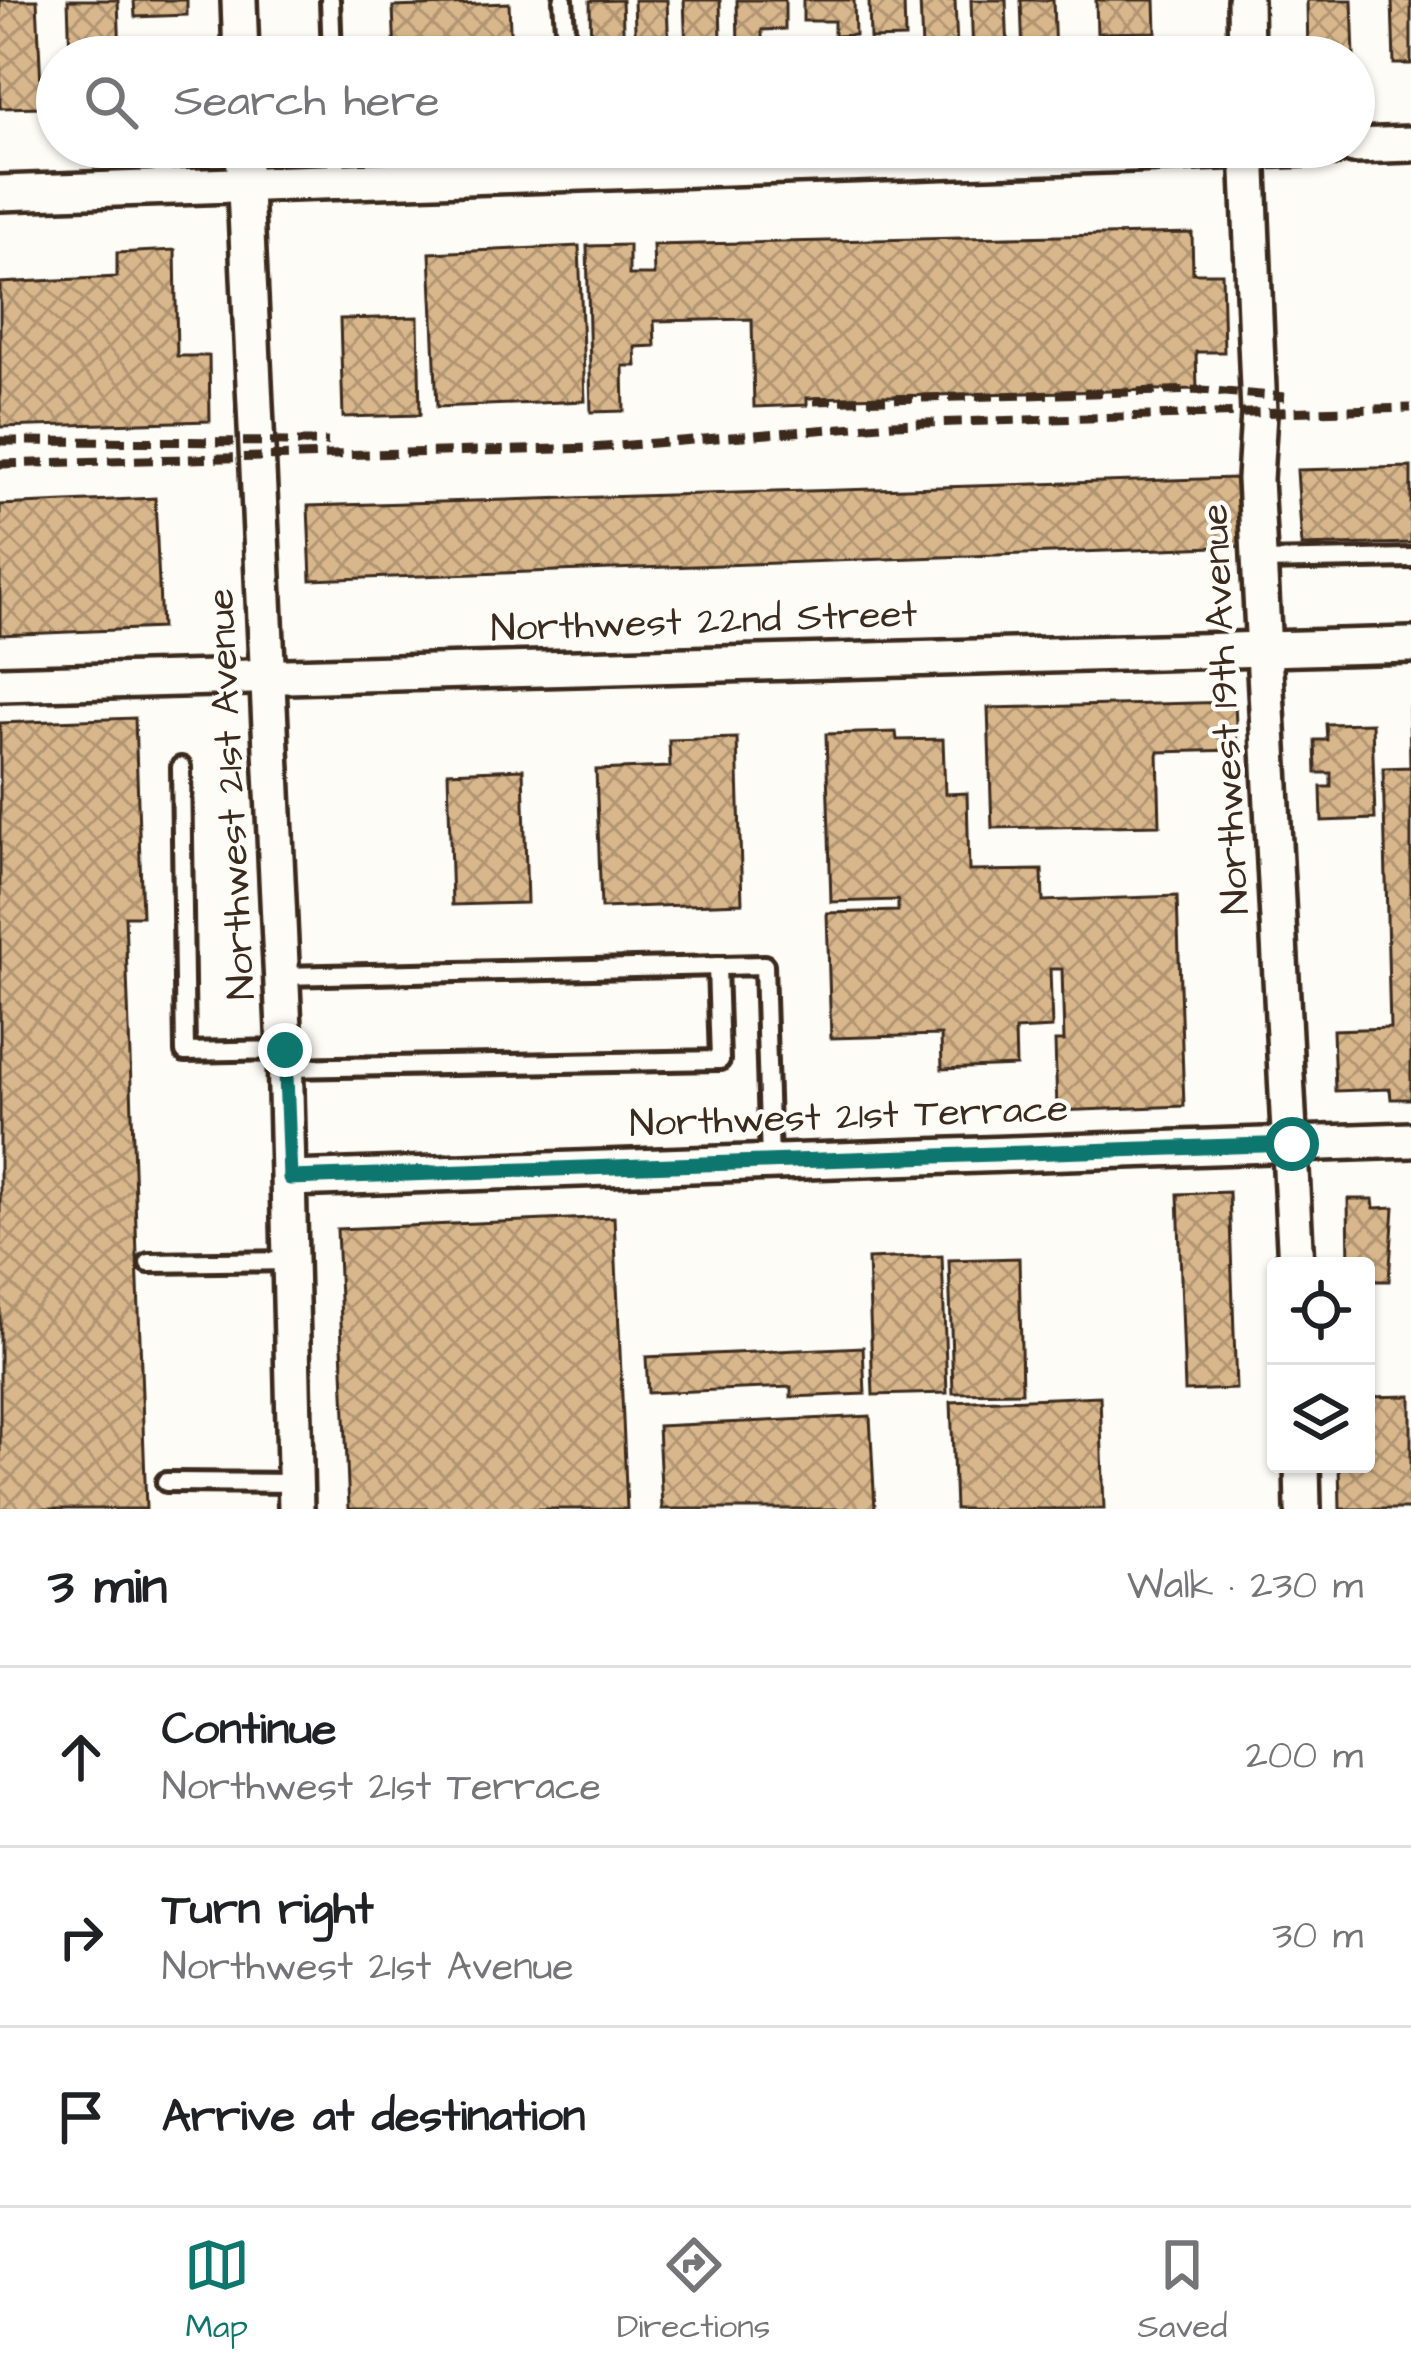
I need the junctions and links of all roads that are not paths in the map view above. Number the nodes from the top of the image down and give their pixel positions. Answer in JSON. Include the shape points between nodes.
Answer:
{"nodes":[{"id":1,"x":239,"y":0,"type":"edge"},
{"id":2,"x":330,"y":0,"type":"edge"},
{"id":3,"x":563,"y":0,"type":"edge"},
{"id":4,"x":1245,"y":0,"type":"edge"},
{"id":5,"x":240,"y":36,"type":"edge"},
{"id":6,"x":331,"y":36,"type":"edge"},
{"id":7,"x":566,"y":36,"type":"edge"},
{"id":8,"x":1246,"y":36,"type":"edge"},
{"id":9,"x":1411,"y":144,"type":"edge"},
{"id":10,"x":1375,"y":145,"type":"edge"},
{"id":11,"x":244,"y":168,"type":"edge"},
{"id":12,"x":337,"y":168,"type":"edge"},
{"id":13,"x":498,"y":168,"type":"edge"},
{"id":14,"x":1249,"y":168,"type":"edge"},
{"id":15,"x":338,"y":183,"type":"junction"},
{"id":16,"x":244,"y":186,"type":"junction"},
{"id":17,"x":0,"y":193,"type":"edge"},
{"id":18,"x":1411,"y":558,"type":"edge"},
{"id":19,"x":1261,"y":561,"type":"junction"},
{"id":20,"x":1411,"y":645,"type":"edge"},
{"id":21,"x":1266,"y":648,"type":"junction"},
{"id":22,"x":270,"y":677,"type":"junction"},
{"id":23,"x":0,"y":684,"type":"edge"},
{"id":24,"x":181,"y":767,"type":"dead end"},
{"id":25,"x":718,"y":966,"type":"junction"},
{"id":26,"x":282,"y":976,"type":"junction"},
{"id":27,"x":285,"y":1059,"type":"junction"},
{"id":28,"x":1411,"y":1140,"type":"edge"},
{"id":29,"x":1292,"y":1144,"type":"junction"},
{"id":30,"x":770,"y":1162,"type":"junction"},
{"id":31,"x":290,"y":1178,"type":"junction"},
{"id":32,"x":1296,"y":1257,"type":"edge"},
{"id":33,"x":291,"y":1261,"type":"junction"},
{"id":34,"x":149,"y":1263,"type":"dead end"},
{"id":35,"x":1301,"y":1473,"type":"edge"},
{"id":36,"x":166,"y":1482,"type":"dead end"},
{"id":37,"x":295,"y":1496,"type":"edge"},
{"id":38,"x":1303,"y":1509,"type":"edge"}],
"edges":[{"from":1,"to":5,"type":"street"},
{"from":2,"to":6,"type":"lane"},
{"from":3,"to":7,"type":"lane"},
{"from":4,"to":8,"type":"street"},
{"from":9,"to":10,"type":"street"},
{"from":11,"to":16,"type":"street","name":"Northwest 21st Avenue"},
{"from":12,"to":15,"type":"lane"},
{"from":13,"to":15,"type":"street"},
{"from":14,"to":19,"type":"street","name":"Northwest 19th Avenue"},
{"from":15,"to":16,"type":"street"},
{"from":16,"to":17,"type":"street"},
{"from":16,"to":22,"type":"street","name":"Northwest 21st Avenue"},
{"from":18,"to":19,"type":"lane"},
{"from":19,"to":21,"type":"street","name":"Northwest 19th Avenue"},
{"from":20,"to":21,"type":"street","name":"Northwest 22nd Street"},
{"from":21,"to":22,"type":"street","name":"Northwest 22nd Street"},
{"from":21,"to":29,"type":"street","name":"Northwest 19th Avenue"},
{"from":22,"to":23,"type":"street","name":"Northwest 22nd Street"},
{"from":22,"to":26,"type":"street","name":"Northwest 21st Avenue"},
{"from":24,"to":27,"type":"lane","via":[[185,1052]]},
{"from":25,"to":26,"type":"lane"},
{"from":25,"to":27,"type":"lane","via":[[720,1060]]},
{"from":25,"to":30,"type":"lane","via":[[764,965]]},
{"from":26,"to":27,"type":"street","name":"Northwest 21st Avenue"},
{"from":27,"to":31,"type":"street","name":"Northwest 21st Avenue"},
{"from":28,"to":29,"type":"street","name":"Northwest 21st Terrace"},
{"from":29,"to":30,"type":"street","name":"Northwest 21st Terrace"},
{"from":29,"to":32,"type":"street","name":"Northwest 19th Avenue"},
{"from":30,"to":31,"type":"street","name":"Northwest 21st Terrace"},
{"from":31,"to":33,"type":"street","name":"Northwest 21st Avenue"},
{"from":33,"to":34,"type":"lane"},
{"from":33,"to":37,"type":"street","name":"Northwest 21st Avenue"},
{"from":35,"to":38,"type":"street"},
{"from":36,"to":37,"type":"lane"}]}
